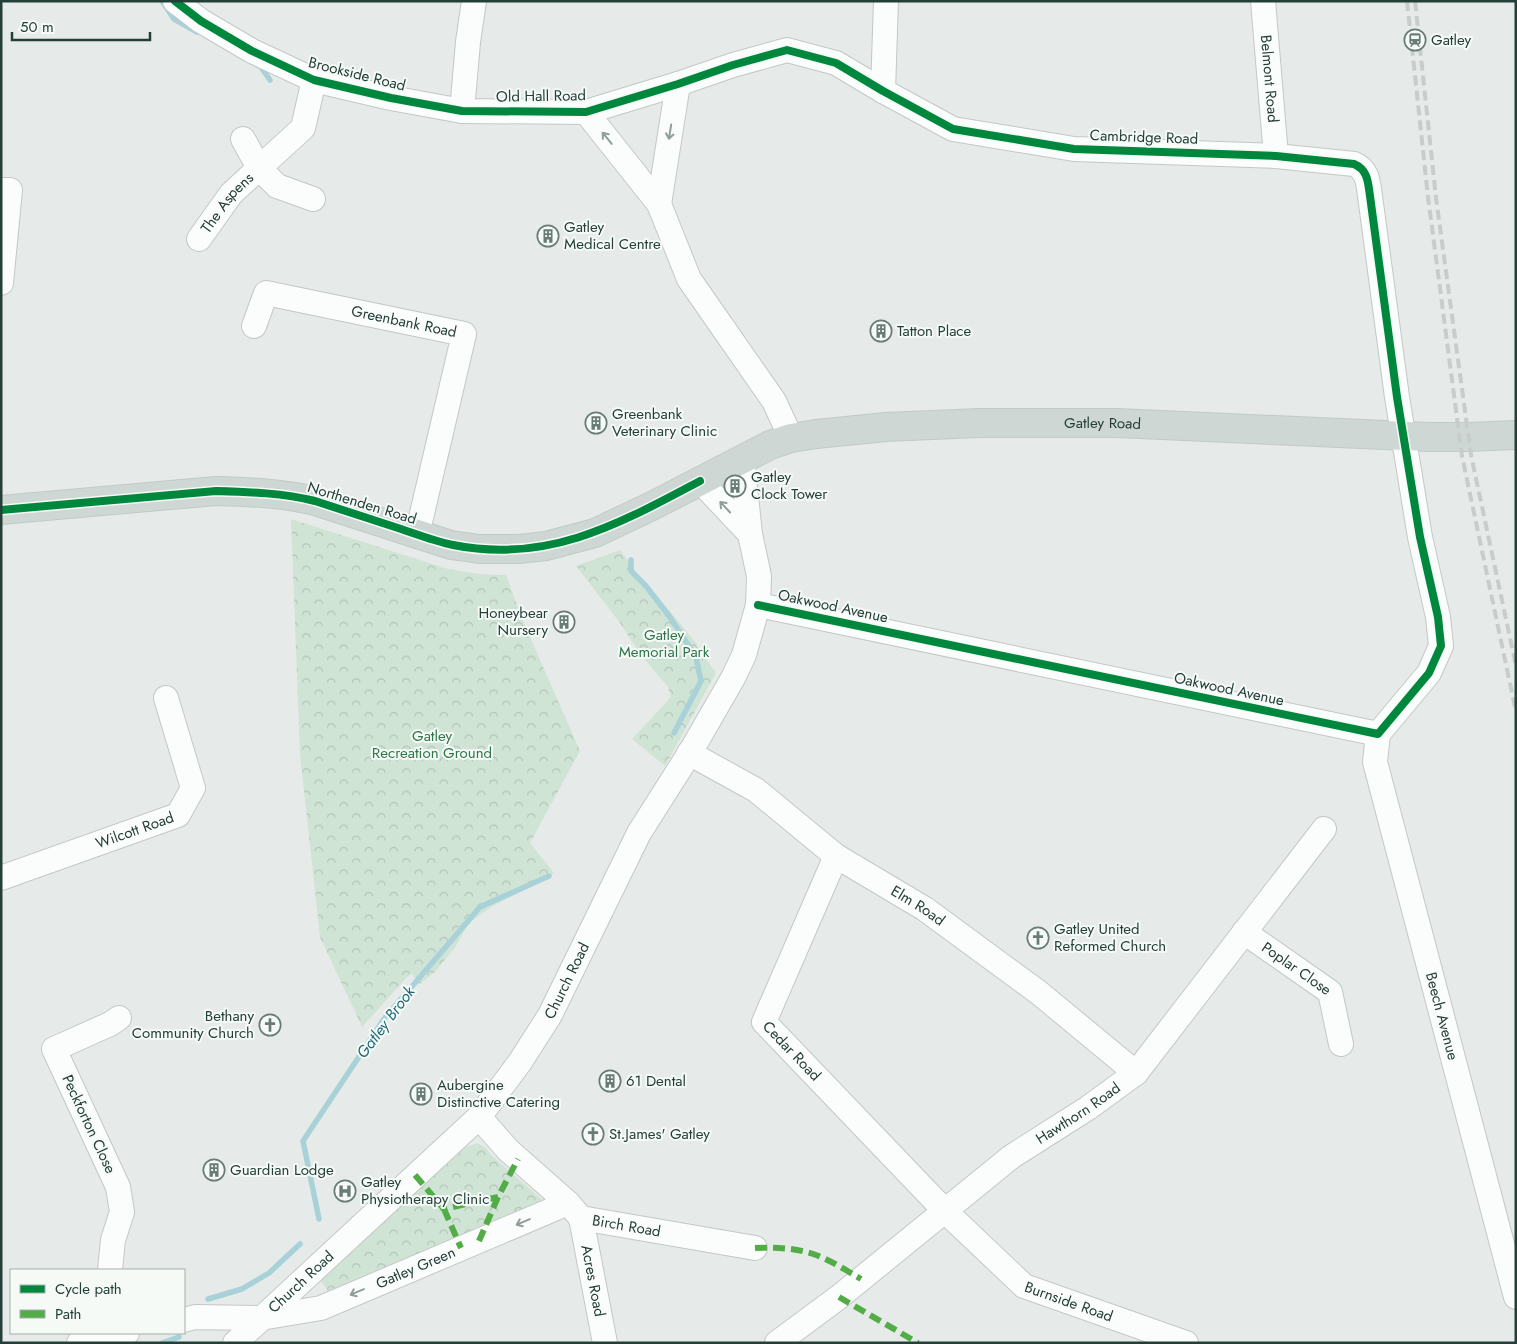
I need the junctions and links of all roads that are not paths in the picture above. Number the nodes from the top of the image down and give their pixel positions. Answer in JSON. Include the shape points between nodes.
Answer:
{"nodes":[{"id":1,"x":174,"y":1,"type":"edge"},
{"id":2,"x":474,"y":1,"type":"edge"},
{"id":3,"x":886,"y":1,"type":"edge"},
{"id":4,"x":1263,"y":1,"type":"edge"},
{"id":5,"x":314,"y":80,"type":"junction"},
{"id":6,"x":678,"y":84,"type":"junction"},
{"id":7,"x":883,"y":91,"type":"junction"},
{"id":8,"x":462,"y":111,"type":"junction"},
{"id":9,"x":586,"y":112,"type":"junction"},
{"id":10,"x":243,"y":140,"type":"dead end"},
{"id":11,"x":1276,"y":156,"type":"junction"},
{"id":12,"x":259,"y":168,"type":"junction"},
{"id":13,"x":1,"y":190,"type":"edge"},
{"id":14,"x":314,"y":199,"type":"dead end"},
{"id":15,"x":659,"y":204,"type":"junction"},
{"id":16,"x":199,"y":239,"type":"dead end"},
{"id":17,"x":1,"y":283,"type":"edge"},
{"id":18,"x":254,"y":326,"type":"dead end"},
{"id":19,"x":1516,"y":435,"type":"edge"},
{"id":20,"x":1404,"y":436,"type":"junction"},
{"id":21,"x":791,"y":438,"type":"junction"},
{"id":22,"x":742,"y":458,"type":"junction"},
{"id":23,"x":700,"y":480,"type":"junction"},
{"id":24,"x":1,"y":510,"type":"edge"},
{"id":25,"x":418,"y":534,"type":"junction"},
{"id":26,"x":750,"y":534,"type":"junction"},
{"id":27,"x":758,"y":605,"type":"junction"},
{"id":28,"x":166,"y":698,"type":"dead end"},
{"id":29,"x":1378,"y":734,"type":"junction"},
{"id":30,"x":689,"y":753,"type":"junction"},
{"id":31,"x":1324,"y":829,"type":"dead end"},
{"id":32,"x":836,"y":856,"type":"junction"},
{"id":33,"x":1,"y":878,"type":"edge"},
{"id":34,"x":1244,"y":932,"type":"junction"},
{"id":35,"x":119,"y":1018,"type":"dead end"},
{"id":36,"x":1341,"y":1044,"type":"dead end"},
{"id":37,"x":1136,"y":1073,"type":"junction"},
{"id":38,"x":479,"y":1117,"type":"junction"},
{"id":39,"x":574,"y":1211,"type":"junction"},
{"id":40,"x":946,"y":1211,"type":"junction"},
{"id":41,"x":755,"y":1248,"type":"dead end"},
{"id":42,"x":110,"y":1269,"type":"edge"},
{"id":43,"x":1516,"y":1297,"type":"edge"},
{"id":44,"x":261,"y":1318,"type":"junction"},
{"id":45,"x":185,"y":1320,"type":"edge"},
{"id":46,"x":118,"y":1334,"type":"edge"},
{"id":47,"x":79,"y":1343,"type":"edge"},
{"id":48,"x":235,"y":1343,"type":"edge"},
{"id":49,"x":605,"y":1343,"type":"edge"},
{"id":50,"x":777,"y":1343,"type":"edge"},
{"id":51,"x":1186,"y":1343,"type":"edge"}],
"edges":[{"from":1,"to":5,"type":"street","name":"Brookside Road","via":[[252,52]]},
{"from":2,"to":8,"type":"street"},
{"from":3,"to":7,"type":"street"},
{"from":4,"to":11,"type":"street","name":"Belmont Road"},
{"from":5,"to":8,"type":"street","name":"Brookside Road"},
{"from":5,"to":12,"type":"street","name":"The Aspens","via":[[303,128]]},
{"from":6,"to":7,"type":"street","name":"Cambridge Road","via":[[733,64],[787,50],[836,63]]},
{"from":6,"to":9,"type":"street","name":"Old Hall Road"},
{"from":6,"to":15,"type":"street","one_way":true},
{"from":7,"to":11,"type":"street","name":"Cambridge Road","via":[[953,129],[971,132],[1074,149]]},
{"from":8,"to":9,"type":"street","name":"Old Hall Road"},
{"from":15,"to":9,"type":"street","name":"Old Hall Road","one_way":true},
{"from":10,"to":12,"type":"street","name":"The Aspens"},
{"from":11,"to":20,"type":"street","name":"Cambridge Road","via":[[1354,164],[1364,171]]},
{"from":12,"to":14,"type":"street","name":"The Aspens","via":[[277,186]]},
{"from":12,"to":16,"type":"street","name":"The Aspens","via":[[231,194]]},
{"from":13,"to":17,"type":"street","via":[[10,190]]},
{"from":15,"to":21,"type":"street","name":"Old Hall Road","via":[[689,279],[774,401]]},
{"from":18,"to":25,"type":"street","name":"Greenbank Road","via":[[266,293],[464,334]]},
{"from":19,"to":20,"type":"main road","name":"Gatley Road","via":[[1467,438]]},
{"from":20,"to":21,"type":"main road","name":"Gatley Road","via":[[1054,423],[915,425]]},
{"from":20,"to":29,"type":"street","via":[[1441,646],[1429,673]]},
{"from":21,"to":22,"type":"main road","name":"Gatley Road"},
{"from":22,"to":23,"type":"main road","name":"Gatley Road"},
{"from":22,"to":26,"type":"street","name":"Church Road"},
{"from":23,"to":25,"type":"main road","name":"Northenden Road","via":[[595,533],[546,546],[480,549],[451,545]]},
{"from":26,"to":23,"type":"street","one_way":true},
{"from":24,"to":25,"type":"main road","name":"Northenden Road","via":[[216,492],[252,492],[315,501]]},
{"from":26,"to":27,"type":"street","name":"Church Road","via":[[759,576]]},
{"from":27,"to":29,"type":"street","name":"Oakwood Avenue"},
{"from":27,"to":30,"type":"street","name":"Church Road","via":[[744,655]]},
{"from":28,"to":33,"type":"street","name":"Wilcott Road","via":[[193,788],[178,815]]},
{"from":29,"to":43,"type":"street","name":"Beech Avenue","via":[[1375,762]]},
{"from":30,"to":32,"type":"street","name":"Elm Road","via":[[756,790]]},
{"from":30,"to":38,"type":"street","name":"Church Road","via":[[639,833],[550,1015]]},
{"from":31,"to":34,"type":"street","name":"Hawthorn Road"},
{"from":32,"to":37,"type":"street","name":"Elm Road","via":[[925,908],[1038,992]]},
{"from":32,"to":40,"type":"street","name":"Cedar Road","via":[[764,1022]]},
{"from":34,"to":36,"type":"street","name":"Poplar Close","via":[[1330,992]]},
{"from":34,"to":37,"type":"street","name":"Hawthorn Road"},
{"from":35,"to":42,"type":"street","name":"Peckforton Close","via":[[54,1049],[118,1187],[122,1212],[113,1240]]},
{"from":37,"to":40,"type":"street","name":"Hawthorn Road","via":[[1011,1157]]},
{"from":38,"to":39,"type":"street","via":[[508,1150]]},
{"from":38,"to":44,"type":"street","name":"Church Road"},
{"from":39,"to":41,"type":"street","name":"Birch Road"},
{"from":39,"to":44,"type":"street","name":"Gatley Green","one_way":true,"via":[[321,1308]]},
{"from":39,"to":49,"type":"street","name":"Acres Road"},
{"from":40,"to":50,"type":"street","name":"Hawthorn Road"},
{"from":40,"to":51,"type":"street","name":"Burnside Road","via":[[1024,1286]]},
{"from":44,"to":45,"type":"street","name":"Gatley Green"},
{"from":44,"to":48,"type":"street","name":"Church Road"},
{"from":46,"to":47,"type":"street"}]}
